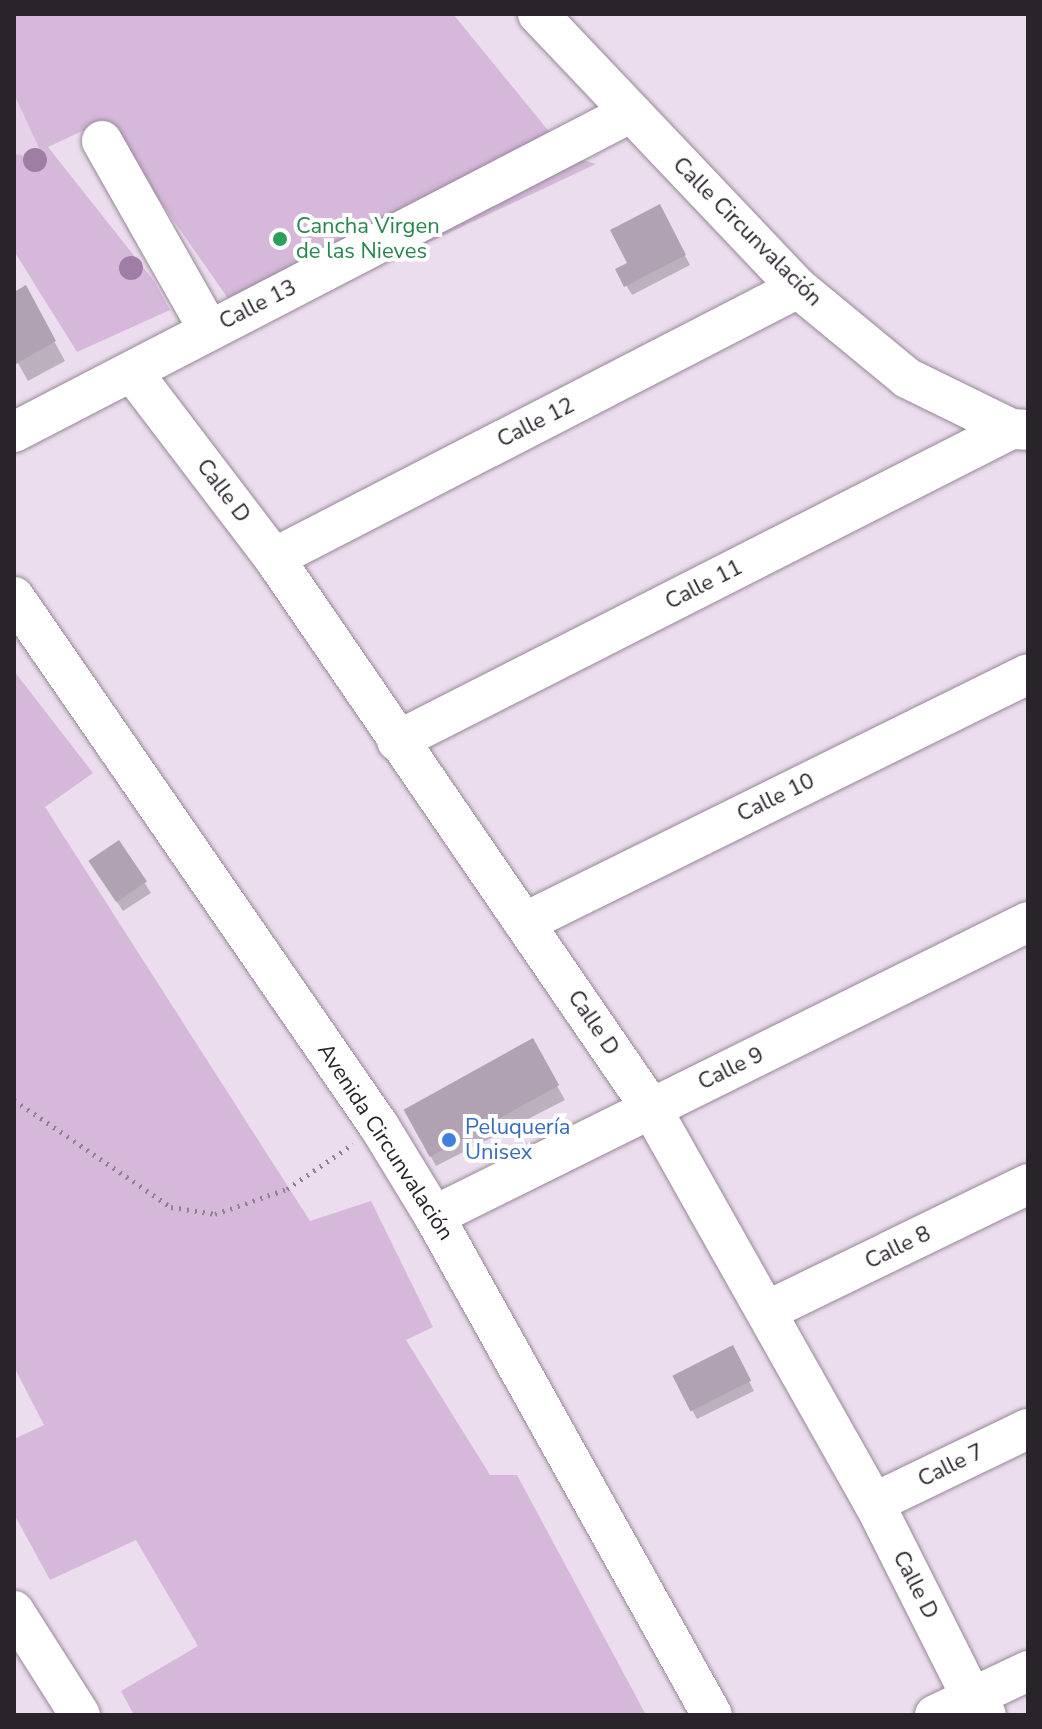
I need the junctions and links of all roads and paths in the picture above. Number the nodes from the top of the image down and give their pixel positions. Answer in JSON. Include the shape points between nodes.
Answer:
{"nodes":[{"id":1,"x":538,"y":14,"type":"edge"},
{"id":2,"x":630,"y":113,"type":"junction"},
{"id":3,"x":102,"y":141,"type":"dead end"},
{"id":4,"x":798,"y":288,"type":"junction"},
{"id":5,"x":209,"y":330,"type":"junction"},
{"id":6,"x":133,"y":373,"type":"junction"},
{"id":7,"x":1020,"y":429,"type":"edge"},
{"id":8,"x":14,"y":432,"type":"edge"},
{"id":9,"x":274,"y":558,"type":"junction"},
{"id":10,"x":14,"y":597,"type":"edge"},
{"id":11,"x":1028,"y":674,"type":"edge"},
{"id":12,"x":397,"y":741,"type":"junction"},
{"id":13,"x":1028,"y":922,"type":"edge"},
{"id":14,"x":524,"y":923,"type":"junction"},
{"id":15,"x":14,"y":1100,"type":"edge"},
{"id":16,"x":651,"y":1108,"type":"junction"},
{"id":17,"x":379,"y":1126,"type":"junction"},
{"id":18,"x":1028,"y":1184,"type":"edge"},
{"id":19,"x":434,"y":1216,"type":"junction"},
{"id":20,"x":767,"y":1311,"type":"junction"},
{"id":21,"x":1028,"y":1429,"type":"edge"},
{"id":22,"x":874,"y":1503,"type":"junction"},
{"id":23,"x":14,"y":1611,"type":"edge"},
{"id":24,"x":1028,"y":1671,"type":"edge"},
{"id":25,"x":979,"y":1706,"type":"edge"},
{"id":26,"x":80,"y":1715,"type":"edge"},
{"id":27,"x":712,"y":1715,"type":"edge"},
{"id":28,"x":935,"y":1715,"type":"edge"}],
"edges":[{"from":1,"to":2,"type":"street","name":"Calle Circunvalación"},
{"from":2,"to":4,"type":"street","name":"Calle Circunvalación"},
{"from":2,"to":5,"type":"street","name":"Calle 13"},
{"from":3,"to":5,"type":"street"},
{"from":4,"to":7,"type":"street","name":"Calle Circunvalación","via":[[907,378]]},
{"from":4,"to":9,"type":"street","name":"Calle 12"},
{"from":5,"to":6,"type":"street","name":"Calle 13"},
{"from":6,"to":8,"type":"street","name":"Calle 13"},
{"from":6,"to":9,"type":"street","name":"Calle D"},
{"from":7,"to":12,"type":"street","name":"Calle 11"},
{"from":9,"to":12,"type":"street","name":"Calle D"},
{"from":10,"to":17,"type":"street","name":"Avenida Circunvalación"},
{"from":11,"to":14,"type":"street","name":"Calle 10"},
{"from":12,"to":14,"type":"street","name":"Calle D"},
{"from":13,"to":16,"type":"street","name":"Calle 9"},
{"from":14,"to":16,"type":"street","name":"Calle D"},
{"from":15,"to":17,"type":"path","via":[[171,1207],[215,1214],[287,1189]]},
{"from":16,"to":19,"type":"street","name":"Calle 9"},
{"from":16,"to":20,"type":"street","name":"Calle D"},
{"from":17,"to":19,"type":"street","name":"Avenida Circunvalación"},
{"from":18,"to":20,"type":"street","name":"Calle 8"},
{"from":19,"to":27,"type":"street","name":"Avenida Circunvalación"},
{"from":20,"to":22,"type":"street","name":"Calle D"},
{"from":21,"to":22,"type":"street","name":"Calle 7"},
{"from":22,"to":25,"type":"street","name":"Calle D"},
{"from":23,"to":26,"type":"street"},
{"from":24,"to":25,"type":"street"},
{"from":25,"to":28,"type":"street"}]}
